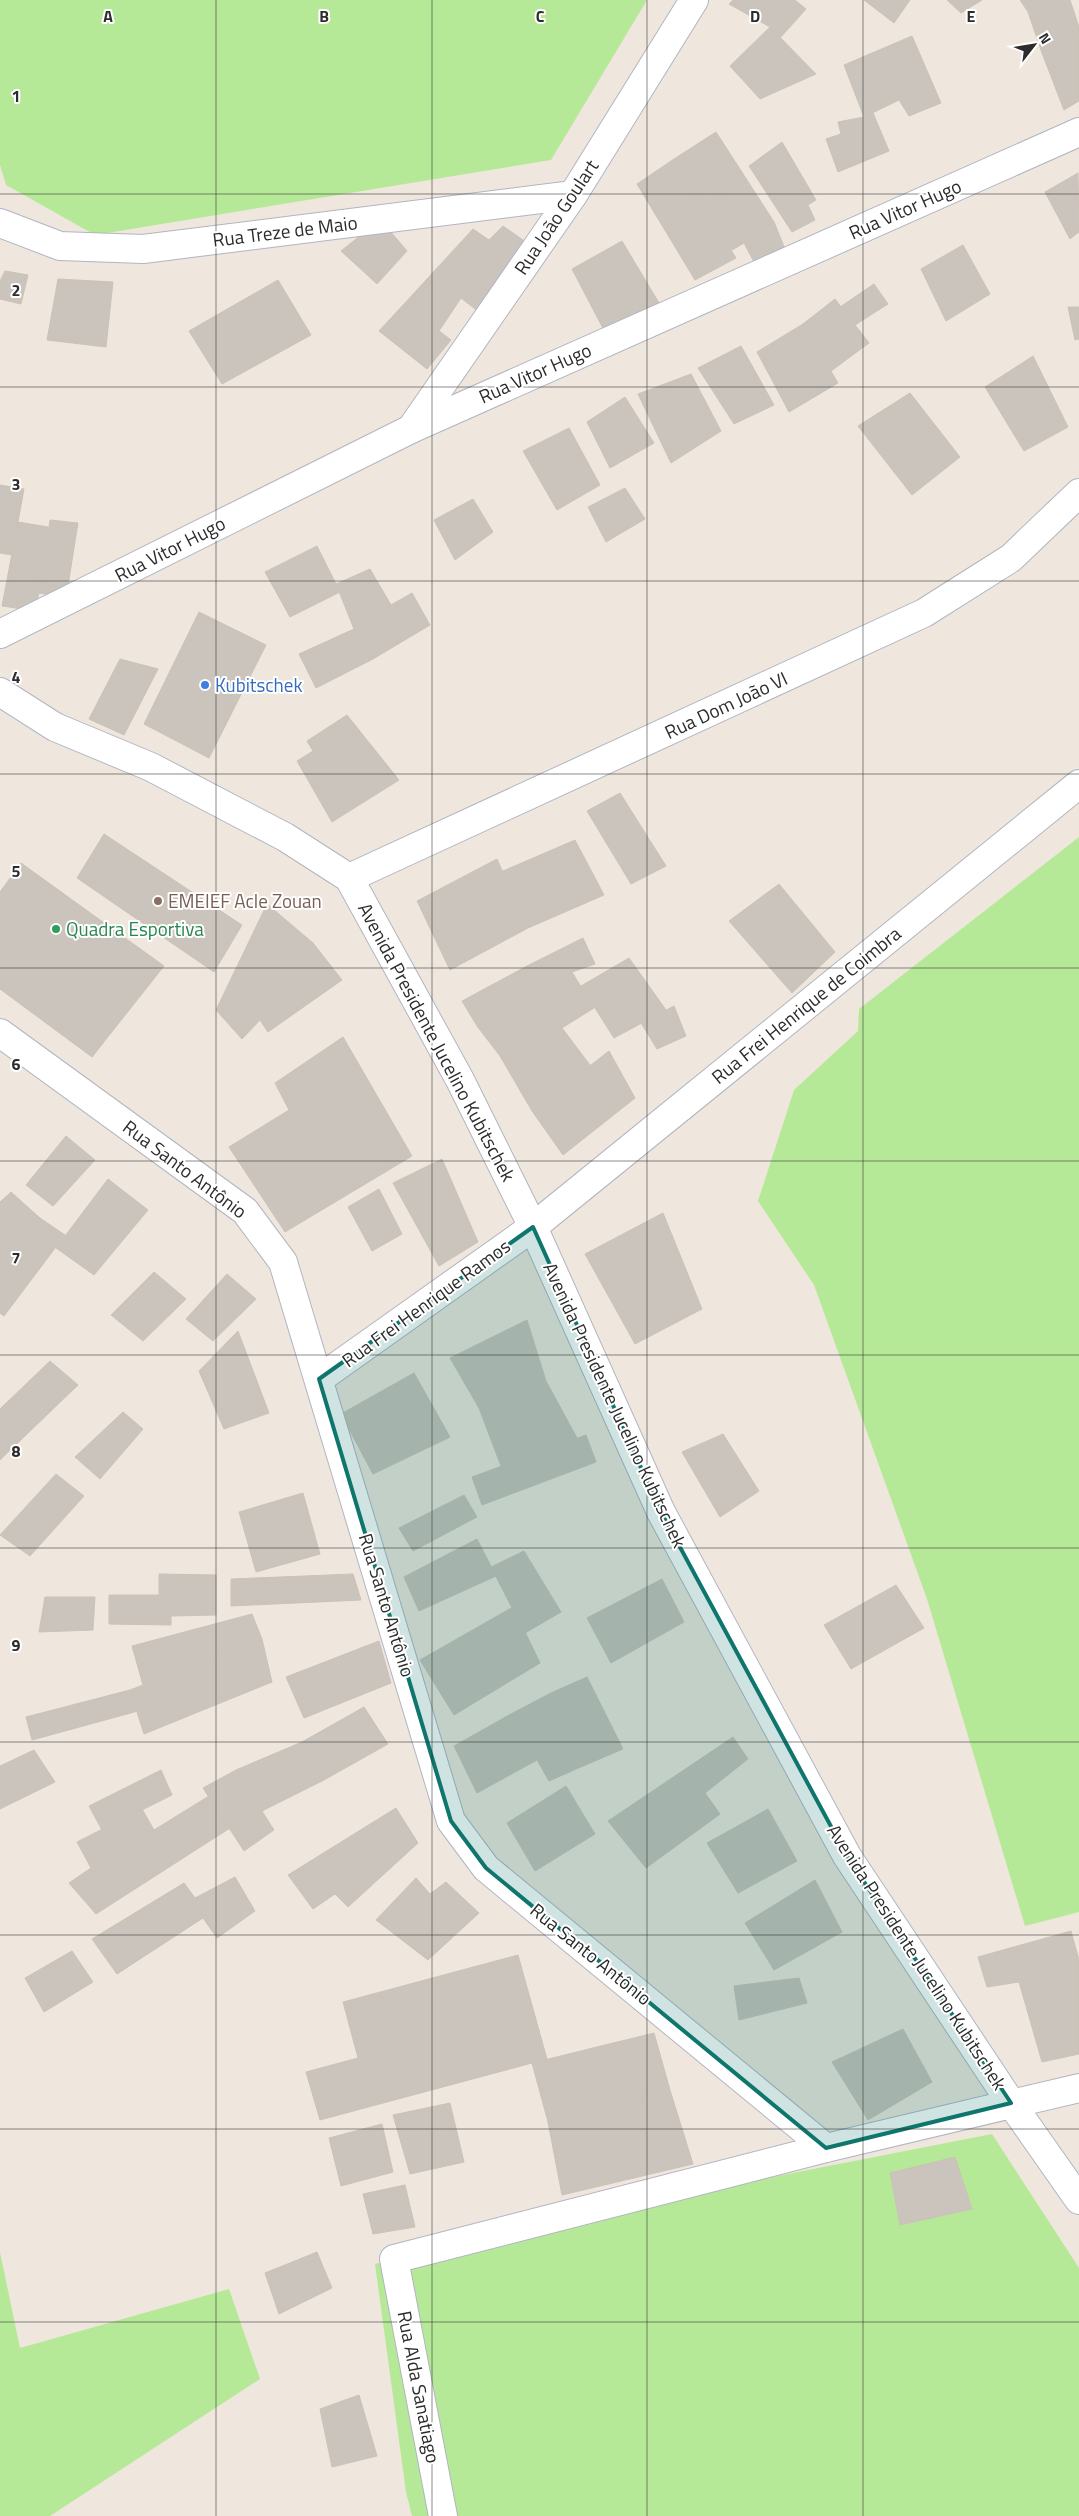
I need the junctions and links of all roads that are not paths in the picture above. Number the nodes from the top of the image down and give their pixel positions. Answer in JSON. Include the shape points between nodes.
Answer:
{"nodes":[{"id":1,"x":694,"y":0,"type":"edge"},
{"id":2,"x":1079,"y":132,"type":"edge"},
{"id":3,"x":573,"y":195,"type":"junction"},
{"id":4,"x":0,"y":223,"type":"edge"},
{"id":5,"x":410,"y":429,"type":"junction"},
{"id":6,"x":1079,"y":492,"type":"edge"},
{"id":7,"x":0,"y":634,"type":"edge"},
{"id":8,"x":0,"y":692,"type":"edge"},
{"id":9,"x":1079,"y":784,"type":"edge"},
{"id":10,"x":349,"y":878,"type":"junction"},
{"id":11,"x":0,"y":1033,"type":"edge"},
{"id":12,"x":533,"y":1227,"type":"junction"},
{"id":13,"x":319,"y":1379,"type":"junction"},
{"id":14,"x":1079,"y":2088,"type":"edge"},
{"id":15,"x":1011,"y":2103,"type":"junction"},
{"id":16,"x":826,"y":2148,"type":"junction"},
{"id":17,"x":1079,"y":2200,"type":"edge"},
{"id":18,"x":444,"y":2516,"type":"edge"}],
"edges":[{"from":1,"to":3,"type":"street","name":"Rua João Goulart"},
{"from":2,"to":5,"type":"street","name":"Rua Vitor Hugo"},
{"from":3,"to":4,"type":"street","name":"Rua Treze de Maio","via":[[142,249],[60,246]]},
{"from":3,"to":5,"type":"street","name":"Rua João Goulart"},
{"from":5,"to":7,"type":"street","name":"Rua Vitor Hugo"},
{"from":6,"to":10,"type":"street","name":"Rua Dom João VI","via":[[1011,558],[924,613]]},
{"from":8,"to":10,"type":"street","name":"Avenida Presidente Jucelino Kubitschek","via":[[55,727],[151,767],[285,837]]},
{"from":9,"to":12,"type":"street","name":"Rua Frei Henrique de Coimbra"},
{"from":10,"to":12,"type":"street","name":"Avenida Presidente Jucelino Kubitschek","via":[[460,1080]]},
{"from":11,"to":13,"type":"street","name":"Rua Santo Antônio","via":[[245,1211],[284,1262]]},
{"from":12,"to":13,"type":"street","name":"Rua Frei Henrique Ramos"},
{"from":12,"to":15,"type":"street","name":"Avenida Presidente Jucelino Kubitschek","via":[[661,1512],[847,1856]]},
{"from":13,"to":16,"type":"street","name":"Rua Santo Antônio","via":[[451,1821],[486,1868]]},
{"from":14,"to":15,"type":"street"},
{"from":15,"to":16,"type":"street"},
{"from":15,"to":17,"type":"street","name":"Avenida Presidente Jucelino Kubitschek"},
{"from":16,"to":18,"type":"street","name":"Rua Alda Sanatiago","via":[[394,2259]]}]}
